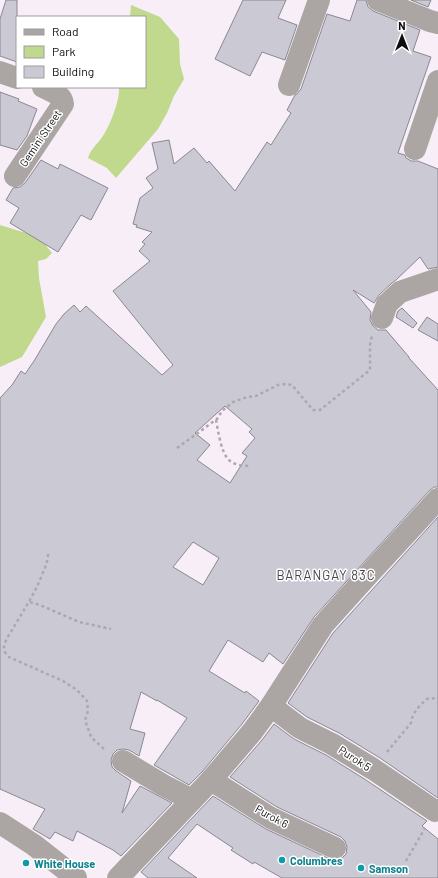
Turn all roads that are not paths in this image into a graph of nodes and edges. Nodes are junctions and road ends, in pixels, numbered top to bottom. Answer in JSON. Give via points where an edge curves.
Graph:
{"nodes":[{"id":1,"x":318,"y":0,"type":"edge"},
{"id":2,"x":378,"y":0,"type":"edge"},
{"id":3,"x":438,"y":23,"type":"edge"},
{"id":4,"x":0,"y":72,"type":"edge"},
{"id":5,"x":16,"y":78,"type":"edge"},
{"id":6,"x":438,"y":81,"type":"edge"},
{"id":7,"x":289,"y":86,"type":"dead end"},
{"id":8,"x":45,"y":88,"type":"edge"},
{"id":9,"x":415,"y":149,"type":"dead end"},
{"id":10,"x":15,"y":176,"type":"dead end"},
{"id":11,"x":438,"y":279,"type":"edge"},
{"id":12,"x":382,"y":318,"type":"road end"},
{"id":13,"x":438,"y":499,"type":"edge"},
{"id":14,"x":271,"y":706,"type":"junction"},
{"id":15,"x":123,"y":761,"type":"road end"},
{"id":16,"x":211,"y":780,"type":"junction"},
{"id":17,"x":192,"y":800,"type":"junction"},
{"id":18,"x":436,"y":811,"type":"edge"},
{"id":19,"x":0,"y":823,"type":"edge"},
{"id":20,"x":335,"y":848,"type":"dead end"},
{"id":21,"x":76,"y":878,"type":"edge"},
{"id":22,"x":118,"y":878,"type":"edge"}],
"edges":[{"from":1,"to":7,"type":"street"},
{"from":2,"to":3,"type":"street"},
{"from":4,"to":5,"type":"street"},
{"from":6,"to":9,"type":"street"},
{"from":8,"to":10,"type":"street","name":"Gemini Street","via":[[58,95],[63,104]]},
{"from":11,"to":12,"type":"street","via":[[400,292],[387,304]]},
{"from":13,"to":14,"type":"street","via":[[323,626]]},
{"from":14,"to":16,"type":"street"},
{"from":14,"to":18,"type":"street","name":"Purok 5","via":[[300,728],[332,744]]},
{"from":15,"to":17,"type":"street"},
{"from":16,"to":17,"type":"street"},
{"from":16,"to":20,"type":"street","name":"Purok 6","via":[[271,818]]},
{"from":17,"to":22,"type":"street"},
{"from":19,"to":21,"type":"street","via":[[34,845]]}]}
